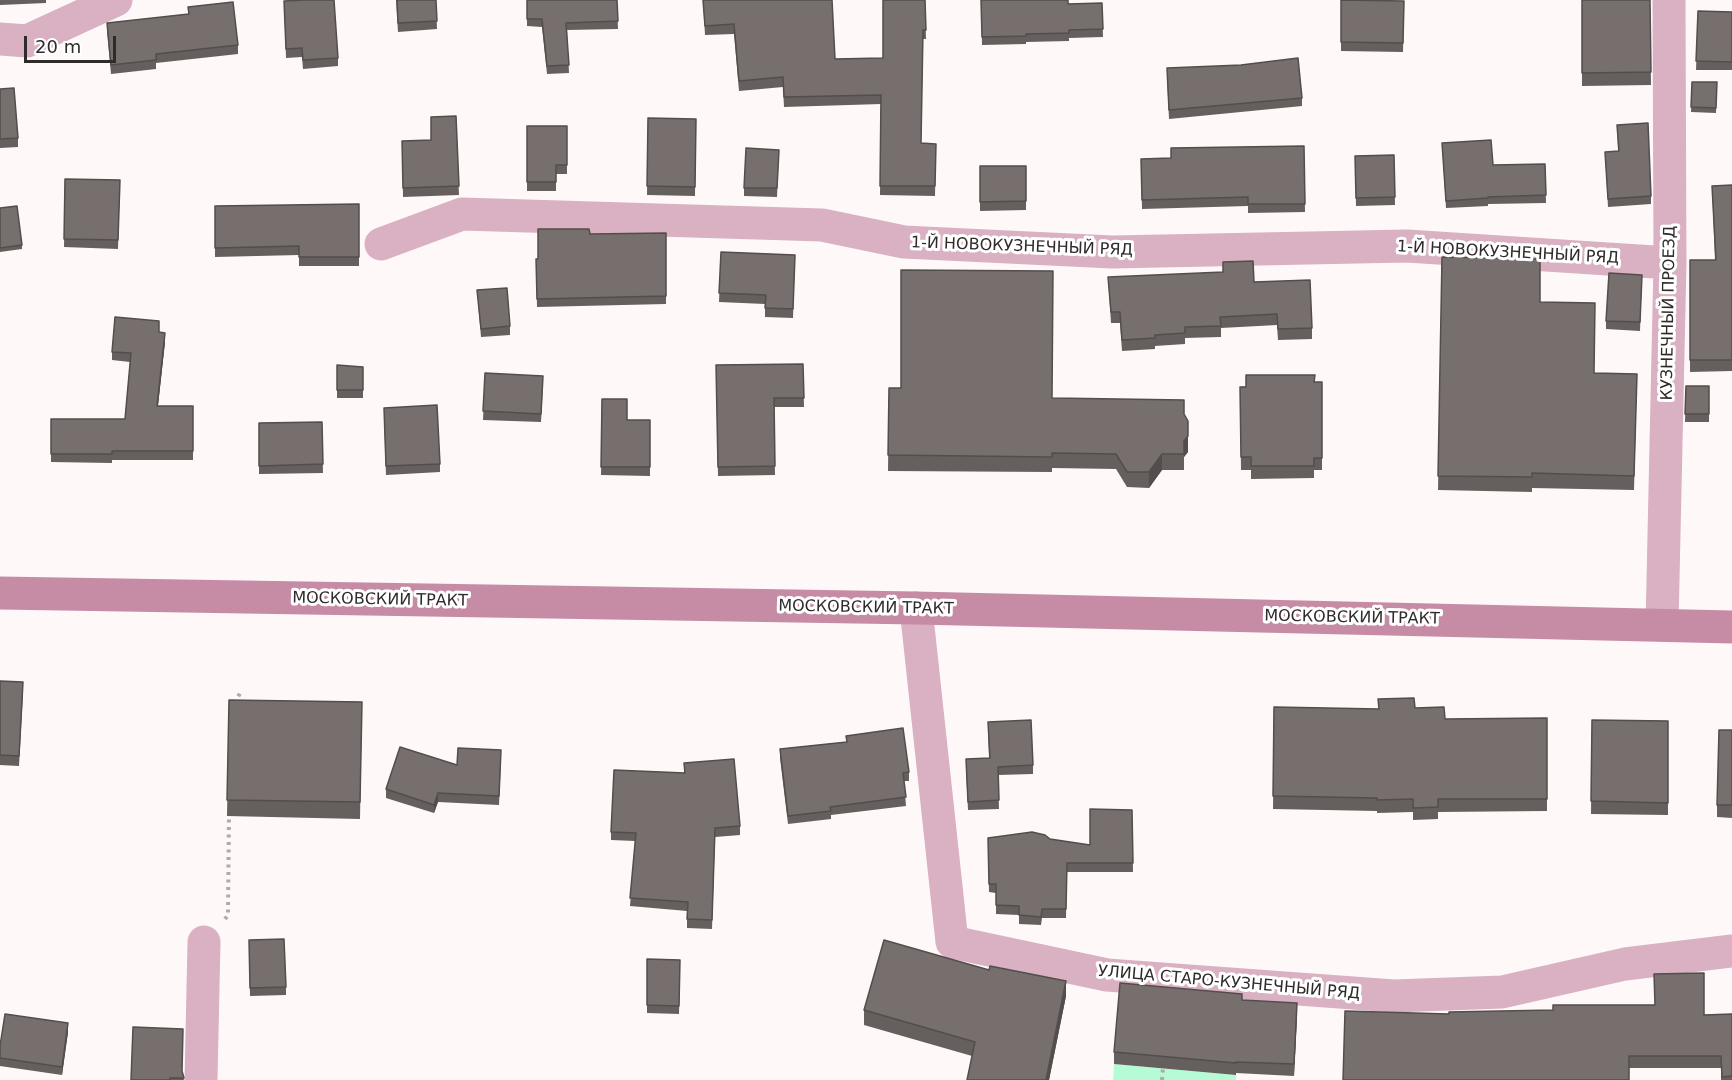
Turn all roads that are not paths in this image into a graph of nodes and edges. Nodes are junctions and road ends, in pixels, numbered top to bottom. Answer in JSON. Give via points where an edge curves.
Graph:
{"nodes":[{"id":1,"x":116,"y":0,"type":"edge"},
{"id":2,"x":1669,"y":0,"type":"edge"},
{"id":3,"x":0,"y":39,"type":"edge"},
{"id":4,"x":381,"y":244,"type":"dead end"},
{"id":5,"x":1671,"y":263,"type":"junction"},
{"id":6,"x":0,"y":593,"type":"edge"},
{"id":7,"x":916,"y":608,"type":"junction"},
{"id":8,"x":1662,"y":625,"type":"junction"},
{"id":9,"x":1732,"y":627,"type":"edge"},
{"id":10,"x":204,"y":942,"type":"road end"},
{"id":11,"x":1732,"y":951,"type":"edge"},
{"id":12,"x":201,"y":1080,"type":"edge"}],
"edges":[{"from":1,"to":3,"type":"street","via":[[27,41]]},
{"from":2,"to":5,"type":"street","name":"КУЗНЕЧНЫЙ ПРОЕЗД"},
{"from":4,"to":5,"type":"street","name":"1-Й НОВОКУЗНЕЧНЫЙ РЯД","via":[[462,214],[822,225],[904,242],[1112,252],[1407,246]]},
{"from":5,"to":8,"type":"street","name":"КУЗНЕЧНЫЙ ПРОЕЗД"},
{"from":6,"to":7,"type":"main road","name":"МОСКОВСКИЙ ТРАКТ"},
{"from":7,"to":8,"type":"main road","name":"МОСКОВСКИЙ ТРАКТ"},
{"from":7,"to":11,"type":"street","name":"УЛИЦА СТАРО-КУЗНЕЧНЫЙ РЯД","via":[[952,942],[1107,975],[1394,996],[1502,992],[1625,964]]},
{"from":8,"to":9,"type":"main road","name":"МОСКОВСКИЙ ТРАКТ"},
{"from":10,"to":12,"type":"street"}]}
